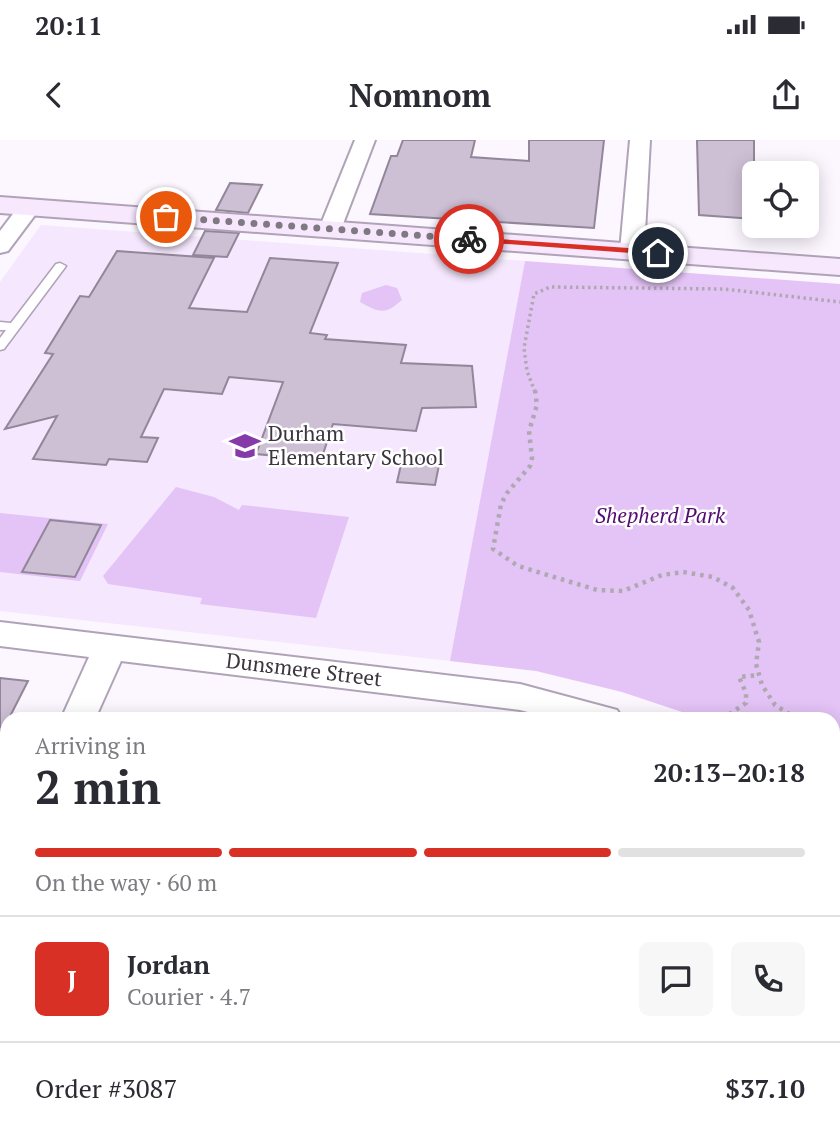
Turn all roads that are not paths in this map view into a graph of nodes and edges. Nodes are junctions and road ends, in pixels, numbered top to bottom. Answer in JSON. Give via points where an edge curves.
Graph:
{"nodes":[{"id":1,"x":365,"y":140,"type":"edge"},
{"id":2,"x":640,"y":140,"type":"edge"},
{"id":3,"x":0,"y":205,"type":"edge"},
{"id":4,"x":30,"y":207,"type":"junction"},
{"id":5,"x":330,"y":229,"type":"junction"},
{"id":6,"x":0,"y":246,"type":"edge"},
{"id":7,"x":632,"y":251,"type":"junction"},
{"id":8,"x":60,"y":266,"type":"dead end"},
{"id":9,"x":840,"y":267,"type":"edge"},
{"id":10,"x":0,"y":326,"type":"edge"},
{"id":11,"x":14,"y":327,"type":"junction"},
{"id":12,"x":0,"y":346,"type":"edge"},
{"id":13,"x":0,"y":634,"type":"edge"},
{"id":14,"x":111,"y":646,"type":"junction"},
{"id":15,"x":519,"y":708,"type":"edge"},
{"id":16,"x":81,"y":712,"type":"edge"},
{"id":17,"x":550,"y":712,"type":"edge"}],
"edges":[{"from":1,"to":5,"type":"street"},
{"from":2,"to":7,"type":"street"},
{"from":3,"to":4,"type":"street"},
{"from":4,"to":5,"type":"street"},
{"from":4,"to":6,"type":"street"},
{"from":5,"to":7,"type":"street"},
{"from":7,"to":9,"type":"street"},
{"from":8,"to":11,"type":"lane"},
{"from":10,"to":11,"type":"lane"},
{"from":11,"to":12,"type":"lane"},
{"from":13,"to":14,"type":"street","name":"Dunsmere Street"},
{"from":14,"to":15,"type":"street","name":"Dunsmere Street"},
{"from":14,"to":16,"type":"street"},
{"from":15,"to":17,"type":"street","name":"Dunsmere Street"}]}
